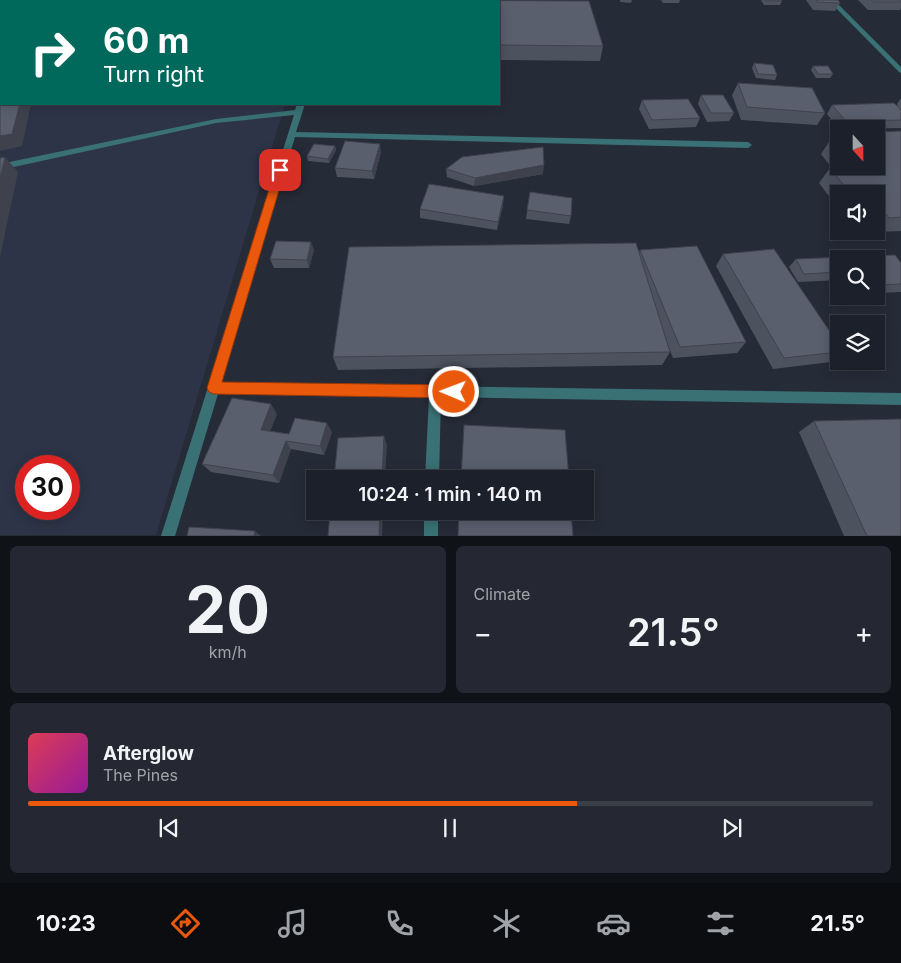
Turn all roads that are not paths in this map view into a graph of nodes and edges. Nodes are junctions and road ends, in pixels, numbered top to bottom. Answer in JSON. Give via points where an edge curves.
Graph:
{"nodes":[{"id":1,"x":831,"y":0,"type":"edge"},
{"id":2,"x":901,"y":71,"type":"edge"},
{"id":3,"x":299,"y":108,"type":"edge"},
{"id":4,"x":291,"y":134,"type":"junction"},
{"id":5,"x":748,"y":145,"type":"dead end"},
{"id":6,"x":0,"y":167,"type":"edge"},
{"id":7,"x":214,"y":388,"type":"junction"},
{"id":8,"x":434,"y":391,"type":"junction"},
{"id":9,"x":901,"y":398,"type":"edge"},
{"id":10,"x":432,"y":470,"type":"edge"},
{"id":11,"x":431,"y":520,"type":"edge"},
{"id":12,"x":168,"y":536,"type":"edge"},
{"id":13,"x":430,"y":536,"type":"edge"}],
"edges":[{"from":1,"to":2,"type":"street"},
{"from":3,"to":4,"type":"street"},
{"from":3,"to":6,"type":"street","via":[[216,121]]},
{"from":4,"to":5,"type":"street"},
{"from":4,"to":7,"type":"street"},
{"from":7,"to":8,"type":"street"},
{"from":7,"to":12,"type":"street"},
{"from":8,"to":9,"type":"street"},
{"from":8,"to":10,"type":"street"},
{"from":11,"to":13,"type":"street"}]}
